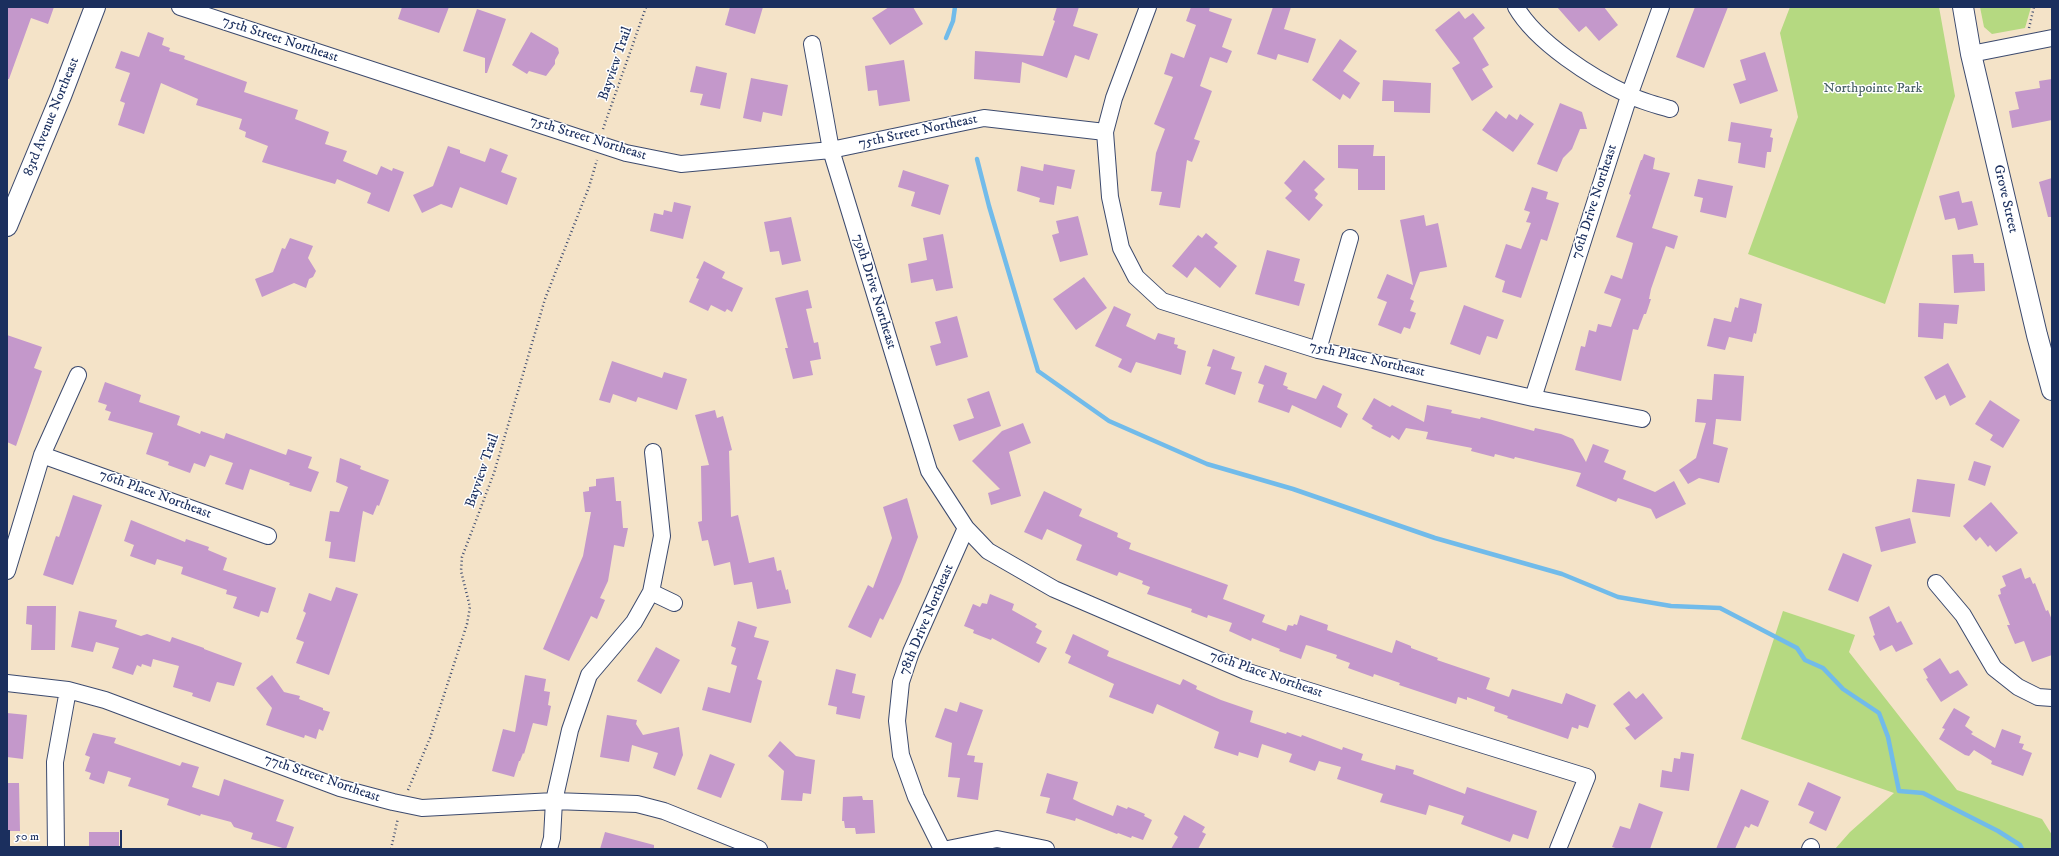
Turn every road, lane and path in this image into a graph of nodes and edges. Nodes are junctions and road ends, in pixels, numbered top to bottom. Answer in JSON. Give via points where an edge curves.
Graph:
{"nodes":[{"id":1,"x":95,"y":7,"type":"edge"},
{"id":2,"x":180,"y":7,"type":"edge"},
{"id":3,"x":646,"y":7,"type":"edge"},
{"id":4,"x":1148,"y":7,"type":"edge"},
{"id":5,"x":1516,"y":7,"type":"edge"},
{"id":6,"x":1662,"y":7,"type":"edge"},
{"id":7,"x":1964,"y":7,"type":"edge"},
{"id":8,"x":2034,"y":7,"type":"edge"},
{"id":9,"x":2052,"y":38,"type":"edge"},
{"id":10,"x":2031,"y":41,"type":"junction"},
{"id":11,"x":812,"y":44,"type":"dead end"},
{"id":12,"x":1972,"y":54,"type":"junction"},
{"id":13,"x":1629,"y":96,"type":"junction"},
{"id":14,"x":1670,"y":109,"type":"dead end"},
{"id":15,"x":603,"y":128,"type":"dead end"},
{"id":16,"x":1105,"y":132,"type":"junction"},
{"id":17,"x":831,"y":150,"type":"junction"},
{"id":18,"x":597,"y":161,"type":"dead end"},
{"id":19,"x":7,"y":226,"type":"edge"},
{"id":20,"x":1350,"y":238,"type":"dead end"},
{"id":21,"x":1318,"y":350,"type":"junction"},
{"id":22,"x":78,"y":375,"type":"dead end"},
{"id":23,"x":2052,"y":390,"type":"edge"},
{"id":24,"x":1533,"y":398,"type":"junction"},
{"id":25,"x":1642,"y":419,"type":"dead end"},
{"id":26,"x":653,"y":452,"type":"dead end"},
{"id":27,"x":42,"y":455,"type":"junction"},
{"id":28,"x":966,"y":528,"type":"junction"},
{"id":29,"x":268,"y":536,"type":"dead end"},
{"id":30,"x":7,"y":571,"type":"edge"},
{"id":31,"x":1936,"y":583,"type":"dead end"},
{"id":32,"x":651,"y":592,"type":"junction"},
{"id":33,"x":674,"y":603,"type":"dead end"},
{"id":34,"x":7,"y":683,"type":"edge"},
{"id":35,"x":68,"y":690,"type":"junction"},
{"id":36,"x":2052,"y":698,"type":"edge"},
{"id":37,"x":408,"y":789,"type":"dead end"},
{"id":38,"x":554,"y":801,"type":"junction"},
{"id":39,"x":399,"y":814,"type":"dead end"},
{"id":40,"x":56,"y":849,"type":"edge"},
{"id":41,"x":391,"y":849,"type":"edge"},
{"id":42,"x":549,"y":849,"type":"edge"},
{"id":43,"x":759,"y":849,"type":"edge"},
{"id":44,"x":942,"y":849,"type":"edge"},
{"id":45,"x":948,"y":849,"type":"edge"},
{"id":46,"x":1046,"y":849,"type":"edge"},
{"id":47,"x":1558,"y":849,"type":"edge"}],
"edges":[{"from":1,"to":19,"type":"street","name":"83rd Avenue Northeast"},
{"from":2,"to":17,"type":"street","name":"75th Street Northeast","via":[[626,153],[681,164]]},
{"from":3,"to":15,"type":"path","name":"Bayview Trail"},
{"from":4,"to":16,"type":"street","via":[[1114,98]]},
{"from":5,"to":13,"type":"street","via":[[1546,42],[1576,66]]},
{"from":6,"to":13,"type":"street","name":"76th Drive Northeast"},
{"from":7,"to":12,"type":"street","name":"Grove Street"},
{"from":8,"to":10,"type":"path","via":[[2029,24]]},
{"from":9,"to":10,"type":"street"},
{"from":10,"to":12,"type":"street"},
{"from":11,"to":17,"type":"street","name":"79th Drive Northeast"},
{"from":12,"to":23,"type":"street","name":"Grove Street"},
{"from":13,"to":14,"type":"street"},
{"from":13,"to":24,"type":"street","name":"76th Drive Northeast"},
{"from":16,"to":17,"type":"street","name":"75th Street Northeast","via":[[984,118]]},
{"from":16,"to":21,"type":"street","name":"75th Place Northeast","via":[[1110,197],[1121,248],[1136,277],[1162,301]]},
{"from":17,"to":28,"type":"street","name":"79th Drive Northeast","via":[[929,471]]},
{"from":18,"to":37,"type":"path","name":"Bayview Trail","via":[[545,299],[494,473],[462,557],[462,571],[470,607],[467,624],[430,738]]},
{"from":20,"to":21,"type":"street"},
{"from":21,"to":24,"type":"street","name":"75th Place Northeast"},
{"from":22,"to":27,"type":"street"},
{"from":24,"to":25,"type":"street","name":"75th Place Northeast"},
{"from":26,"to":32,"type":"street","via":[[662,536]]},
{"from":27,"to":29,"type":"street","name":"76th Place Northeast"},
{"from":27,"to":30,"type":"street"},
{"from":28,"to":44,"type":"street","name":"78th Drive Northeast","via":[[911,652],[901,682],[897,721],[903,762],[916,797]]},
{"from":28,"to":47,"type":"street","name":"76th Place Northeast","via":[[988,551],[1054,589],[1245,671],[1587,777]]},
{"from":31,"to":36,"type":"street","via":[[1963,615],[1994,668],[2018,688],[2038,697]]},
{"from":32,"to":33,"type":"street"},
{"from":32,"to":38,"type":"street","via":[[634,622],[589,675],[570,730]]},
{"from":34,"to":35,"type":"street","name":"77th Street Northeast"},
{"from":35,"to":38,"type":"street","name":"77th Street Northeast","via":[[105,700],[340,788],[393,802],[422,808]]},
{"from":35,"to":40,"type":"street","via":[[56,762]]},
{"from":38,"to":42,"type":"street"},
{"from":38,"to":43,"type":"street","name":"77th Street Northeast","via":[[637,804],[664,811]]},
{"from":39,"to":41,"type":"path"},
{"from":45,"to":46,"type":"street","via":[[997,838]]}]}
